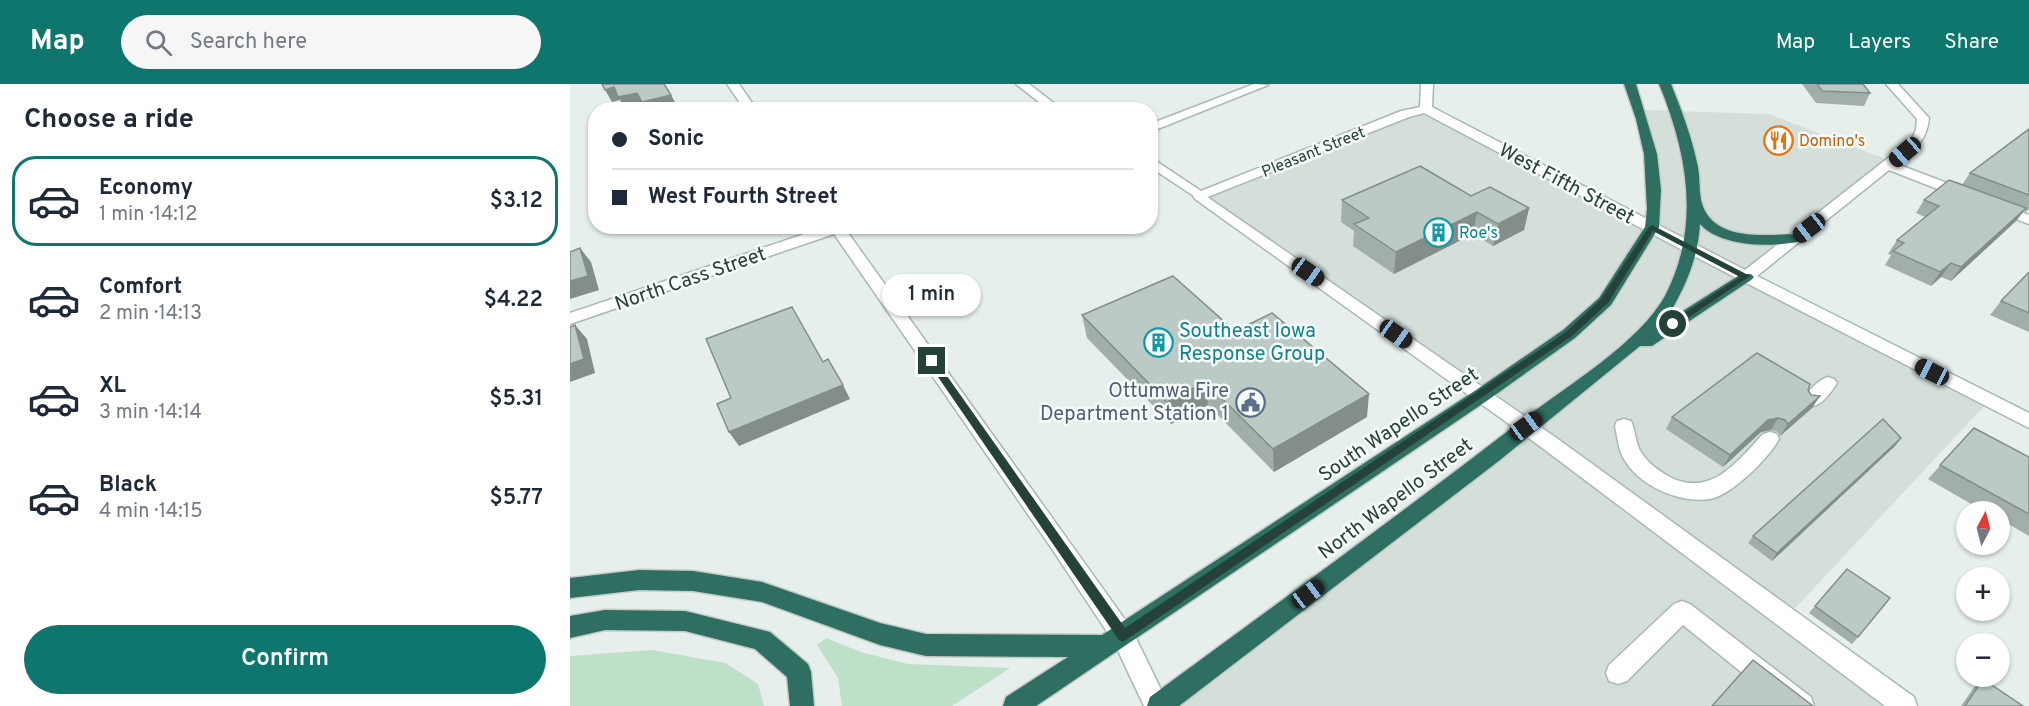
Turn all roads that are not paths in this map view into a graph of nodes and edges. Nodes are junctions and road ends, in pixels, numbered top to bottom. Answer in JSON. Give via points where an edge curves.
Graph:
{"nodes":[{"id":1,"x":733,"y":84,"type":"edge"},
{"id":2,"x":1022,"y":84,"type":"edge"},
{"id":3,"x":1427,"y":84,"type":"edge"},
{"id":4,"x":1630,"y":84,"type":"edge"},
{"id":5,"x":1665,"y":84,"type":"edge"},
{"id":6,"x":1892,"y":84,"type":"edge"},
{"id":7,"x":1262,"y":85,"type":"edge"},
{"id":8,"x":745,"y":102,"type":"edge"},
{"id":9,"x":1046,"y":102,"type":"edge"},
{"id":10,"x":1426,"y":109,"type":"junction"},
{"id":11,"x":1158,"y":125,"type":"edge"},
{"id":12,"x":1889,"y":165,"type":"junction"},
{"id":13,"x":1158,"y":167,"type":"edge"},
{"id":14,"x":1200,"y":196,"type":"junction"},
{"id":15,"x":1695,"y":202,"type":"junction"},
{"id":16,"x":2029,"y":220,"type":"edge"},
{"id":17,"x":1652,"y":228,"type":"junction"},
{"id":18,"x":819,"y":234,"type":"edge"},
{"id":19,"x":844,"y":234,"type":"edge"},
{"id":20,"x":1796,"y":238,"type":"junction"},
{"id":21,"x":1692,"y":249,"type":"junction"},
{"id":22,"x":1746,"y":276,"type":"junction"},
{"id":23,"x":570,"y":319,"type":"edge"},
{"id":24,"x":1599,"y":372,"type":"junction"},
{"id":25,"x":1828,"y":383,"type":"dead end"},
{"id":26,"x":1482,"y":395,"type":"junction"},
{"id":27,"x":1811,"y":401,"type":"edge"},
{"id":28,"x":2029,"y":421,"type":"edge"},
{"id":29,"x":1526,"y":426,"type":"junction"},
{"id":30,"x":1624,"y":426,"type":"dead end"},
{"id":31,"x":1770,"y":439,"type":"dead end"},
{"id":32,"x":570,"y":588,"type":"edge"},
{"id":33,"x":570,"y":627,"type":"edge"},
{"id":34,"x":1114,"y":641,"type":"junction"},
{"id":35,"x":1618,"y":673,"type":"dead end"},
{"id":36,"x":802,"y":706,"type":"edge"},
{"id":37,"x":1015,"y":706,"type":"edge"},
{"id":38,"x":1158,"y":706,"type":"edge"},
{"id":39,"x":1802,"y":706,"type":"edge"},
{"id":40,"x":1905,"y":706,"type":"edge"}],
"edges":[{"from":1,"to":8,"type":"street"},
{"from":2,"to":9,"type":"street"},
{"from":3,"to":10,"type":"street"},
{"from":4,"to":17,"type":"highway","via":[[1651,148]]},
{"from":5,"to":15,"type":"highway","name":"North Wapello Street","via":[[1678,111]]},
{"from":6,"to":12,"type":"street","via":[[1923,117],[1916,142]]},
{"from":7,"to":11,"type":"street"},
{"from":10,"to":14,"type":"street","name":"Pleasant Street"},
{"from":10,"to":17,"type":"street","name":"West Fifth Street"},
{"from":12,"to":16,"type":"street"},
{"from":12,"to":20,"type":"street"},
{"from":13,"to":14,"type":"street"},
{"from":14,"to":26,"type":"street"},
{"from":15,"to":20,"type":"highway","via":[[1707,223],[1728,236]]},
{"from":15,"to":21,"type":"highway","name":"North Wapello Street"},
{"from":17,"to":21,"type":"street","name":"West Fifth Street"},
{"from":17,"to":26,"type":"highway","name":"South Wapello Street","via":[[1605,301],[1569,334]]},
{"from":18,"to":23,"type":"street","name":"North Cass Street"},
{"from":19,"to":34,"type":"street","via":[[1060,543]]},
{"from":20,"to":22,"type":"street"},
{"from":21,"to":22,"type":"street","name":"West Fifth Street"},
{"from":21,"to":24,"type":"highway","name":"North Wapello Street","via":[[1682,278],[1655,323]]},
{"from":22,"to":24,"type":"highway"},
{"from":22,"to":28,"type":"street","name":"West Fifth Street"},
{"from":24,"to":29,"type":"highway","name":"North Wapello Street"},
{"from":25,"to":27,"type":"street"},
{"from":26,"to":29,"type":"street"},
{"from":26,"to":34,"type":"highway","name":"South Wapello Street"},
{"from":29,"to":38,"type":"highway","name":"North Wapello Street","via":[[1493,455]]},
{"from":29,"to":40,"type":"street"},
{"from":30,"to":31,"type":"street","via":[[1630,452],[1646,473],[1673,488],[1709,491],[1736,475]]},
{"from":32,"to":34,"type":"highway","via":[[639,580],[693,581],[762,592],[880,634],[926,645]]},
{"from":33,"to":36,"type":"highway","via":[[605,620],[685,621],[762,640],[799,672]]},
{"from":34,"to":37,"type":"highway","name":"South Wapello Street"},
{"from":34,"to":38,"type":"street"},
{"from":35,"to":39,"type":"street","via":[[1682,611]]}]}
